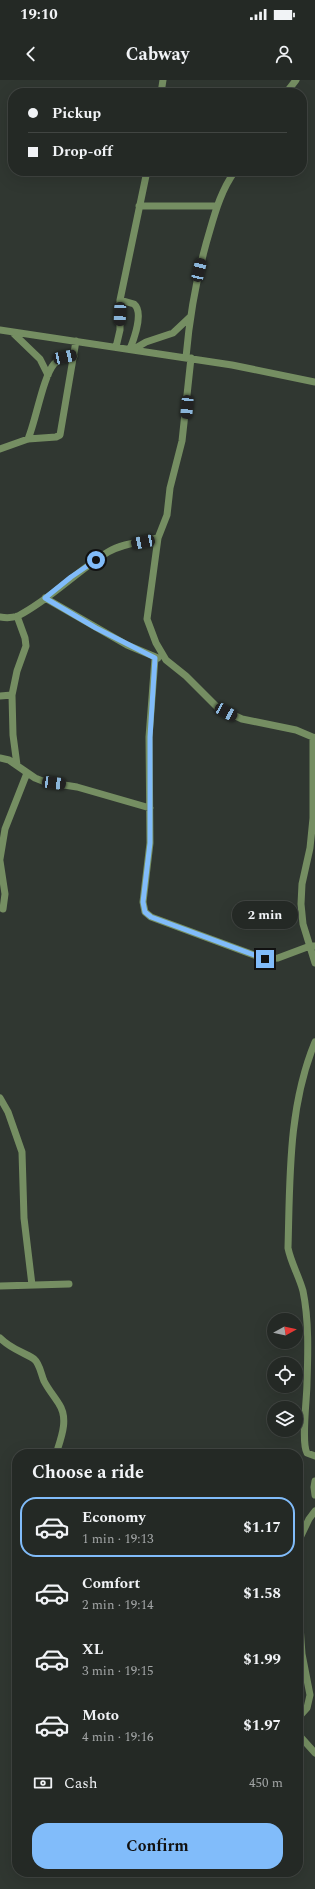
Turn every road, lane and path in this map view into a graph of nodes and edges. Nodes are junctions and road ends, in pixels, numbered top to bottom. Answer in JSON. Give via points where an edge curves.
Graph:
{"nodes":[{"id":1,"x":296,"y":80,"type":"edge"},
{"id":2,"x":290,"y":88,"type":"edge"},
{"id":3,"x":146,"y":176,"type":"edge"},
{"id":4,"x":232,"y":176,"type":"edge"},
{"id":5,"x":139,"y":206,"type":"junction"},
{"id":6,"x":217,"y":206,"type":"junction"},
{"id":7,"x":120,"y":300,"type":"junction"},
{"id":8,"x":190,"y":317,"type":"junction"},
{"id":9,"x":0,"y":330,"type":"edge"},
{"id":10,"x":12,"y":331,"type":"junction"},
{"id":11,"x":76,"y":341,"type":"junction"},
{"id":12,"x":116,"y":347,"type":"junction"},
{"id":13,"x":132,"y":349,"type":"junction"},
{"id":14,"x":74,"y":356,"type":"junction"},
{"id":15,"x":189,"y":358,"type":"junction"},
{"id":16,"x":48,"y":375,"type":"junction"},
{"id":17,"x":315,"y":382,"type":"edge"},
{"id":18,"x":33,"y":425,"type":"junction"},
{"id":19,"x":40,"y":438,"type":"junction"},
{"id":20,"x":28,"y":439,"type":"junction"},
{"id":21,"x":0,"y":449,"type":"edge"},
{"id":22,"x":158,"y":538,"type":"junction"},
{"id":23,"x":45,"y":598,"type":"junction"},
{"id":24,"x":17,"y":616,"type":"junction"},
{"id":25,"x":0,"y":617,"type":"edge"},
{"id":26,"x":155,"y":658,"type":"junction"},
{"id":27,"x":166,"y":660,"type":"junction"},
{"id":28,"x":12,"y":695,"type":"junction"},
{"id":29,"x":0,"y":696,"type":"edge"},
{"id":30,"x":314,"y":737,"type":"edge"},
{"id":31,"x":0,"y":758,"type":"edge"},
{"id":32,"x":17,"y":765,"type":"junction"},
{"id":33,"x":27,"y":773,"type":"junction"},
{"id":34,"x":150,"y":808,"type":"junction"},
{"id":35,"x":2,"y":828,"type":"edge"},
{"id":36,"x":0,"y":860,"type":"edge"},
{"id":37,"x":3,"y":909,"type":"dead end"},
{"id":38,"x":312,"y":946,"type":"edge"},
{"id":39,"x":315,"y":963,"type":"edge"},
{"id":40,"x":315,"y":1042,"type":"edge"},
{"id":41,"x":0,"y":1098,"type":"edge"},
{"id":42,"x":69,"y":1284,"type":"dead end"},
{"id":43,"x":32,"y":1285,"type":"junction"},
{"id":44,"x":0,"y":1286,"type":"edge"},
{"id":45,"x":0,"y":1338,"type":"edge"},
{"id":46,"x":57,"y":1449,"type":"edge"},
{"id":47,"x":315,"y":1456,"type":"edge"},
{"id":48,"x":315,"y":1481,"type":"edge"},
{"id":49,"x":315,"y":1495,"type":"edge"},
{"id":50,"x":315,"y":1511,"type":"edge"},
{"id":51,"x":303,"y":1532,"type":"edge"},
{"id":52,"x":303,"y":1659,"type":"edge"},
{"id":53,"x":303,"y":1712,"type":"edge"},
{"id":54,"x":303,"y":1740,"type":"edge"},
{"id":55,"x":315,"y":1753,"type":"edge"}],
"edges":[{"from":1,"to":2,"type":"street"},
{"from":3,"to":5,"type":"street"},
{"from":4,"to":6,"type":"street"},
{"from":5,"to":6,"type":"street"},
{"from":5,"to":7,"type":"street"},
{"from":6,"to":8,"type":"street","via":[[201,259]]},
{"from":7,"to":12,"type":"street","via":[[120,330]]},
{"from":7,"to":13,"type":"street","via":[[134,304],[138,310]]},
{"from":8,"to":13,"type":"street","via":[[173,333]]},
{"from":8,"to":15,"type":"street"},
{"from":9,"to":10,"type":"street"},
{"from":10,"to":11,"type":"street"},
{"from":10,"to":16,"type":"street","via":[[40,359]]},
{"from":11,"to":12,"type":"street"},
{"from":11,"to":14,"type":"street"},
{"from":12,"to":13,"type":"street"},
{"from":13,"to":15,"type":"street"},
{"from":14,"to":16,"type":"street","via":[[59,360]]},
{"from":14,"to":19,"type":"street","via":[[60,435]]},
{"from":15,"to":17,"type":"street"},
{"from":15,"to":22,"type":"street","via":[[182,441],[170,488],[168,510]]},
{"from":16,"to":18,"type":"street"},
{"from":18,"to":19,"type":"street"},
{"from":18,"to":20,"type":"street"},
{"from":19,"to":20,"type":"street"},
{"from":20,"to":21,"type":"street"},
{"from":22,"to":23,"type":"street","via":[[129,544],[109,552]]},
{"from":22,"to":27,"type":"street","via":[[148,619],[156,643]]},
{"from":23,"to":24,"type":"street"},
{"from":23,"to":26,"type":"street"},
{"from":24,"to":25,"type":"street"},
{"from":24,"to":28,"type":"street","via":[[26,646]]},
{"from":26,"to":27,"type":"street"},
{"from":26,"to":34,"type":"street","via":[[150,730]]},
{"from":27,"to":30,"type":"street","via":[[214,704],[233,716],[296,730]]},
{"from":28,"to":29,"type":"street"},
{"from":28,"to":32,"type":"street"},
{"from":30,"to":38,"type":"street","via":[[313,818],[301,904],[303,924]]},
{"from":31,"to":32,"type":"street"},
{"from":32,"to":33,"type":"street"},
{"from":33,"to":34,"type":"street","via":[[45,782],[77,787]]},
{"from":33,"to":35,"type":"street"},
{"from":34,"to":38,"type":"street","via":[[150,843],[143,902],[145,912],[151,917],[257,957],[278,958]]},
{"from":35,"to":36,"type":"street"},
{"from":36,"to":37,"type":"street","via":[[5,894]]},
{"from":38,"to":39,"type":"street"},
{"from":40,"to":47,"type":"street","via":[[302,1079],[292,1136],[288,1248],[303,1293],[307,1360],[304,1442],[307,1453]]},
{"from":41,"to":43,"type":"street","via":[[8,1112],[22,1152],[24,1218]]},
{"from":42,"to":43,"type":"street"},
{"from":43,"to":44,"type":"street"},
{"from":45,"to":46,"type":"street","via":[[34,1359],[47,1388],[63,1412],[64,1419]]},
{"from":48,"to":49,"type":"street"},
{"from":50,"to":51,"type":"street"},
{"from":52,"to":53,"type":"street","via":[[310,1695],[307,1708]]},
{"from":54,"to":55,"type":"street"}]}
